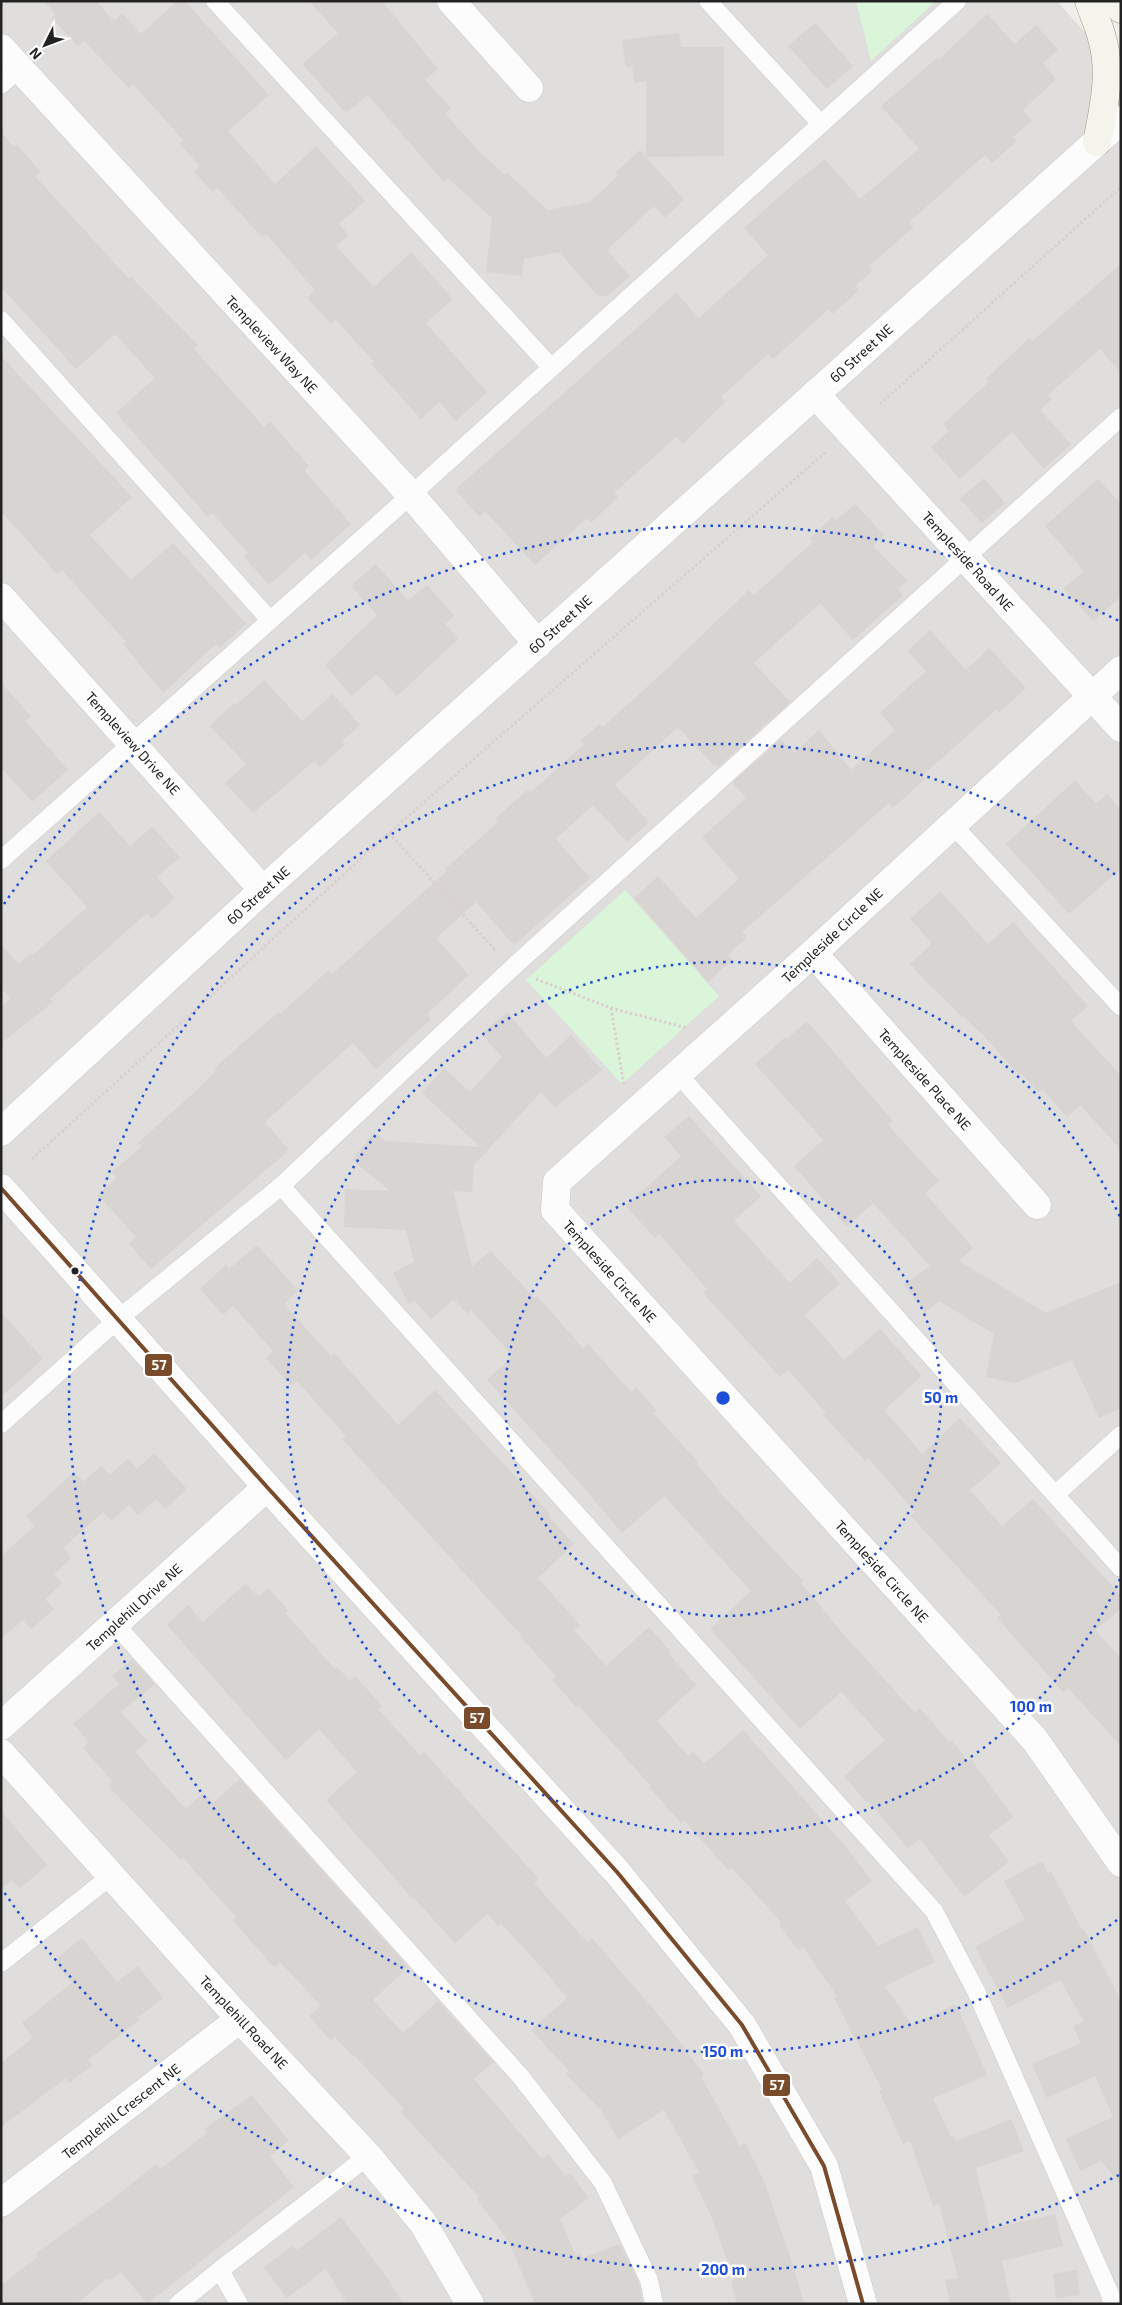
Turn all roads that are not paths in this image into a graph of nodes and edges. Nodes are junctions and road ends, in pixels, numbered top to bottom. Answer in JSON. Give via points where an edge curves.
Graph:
{"nodes":[{"id":1,"x":215,"y":1,"type":"edge"},
{"id":2,"x":451,"y":1,"type":"edge"},
{"id":3,"x":708,"y":1,"type":"edge"},
{"id":4,"x":957,"y":1,"type":"edge"},
{"id":5,"x":1088,"y":1,"type":"edge"},
{"id":6,"x":1114,"y":1,"type":"edge"},
{"id":7,"x":1121,"y":9,"type":"edge"},
{"id":8,"x":7,"y":67,"type":"edge"},
{"id":9,"x":529,"y":88,"type":"dead end"},
{"id":10,"x":1121,"y":120,"type":"edge"},
{"id":11,"x":821,"y":124,"type":"junction"},
{"id":12,"x":1097,"y":142,"type":"junction"},
{"id":13,"x":1,"y":320,"type":"edge"},
{"id":14,"x":552,"y":367,"type":"junction"},
{"id":15,"x":815,"y":394,"type":"junction"},
{"id":16,"x":1121,"y":417,"type":"edge"},
{"id":17,"x":411,"y":495,"type":"junction"},
{"id":18,"x":966,"y":559,"type":"junction"},
{"id":19,"x":1,"y":597,"type":"edge"},
{"id":20,"x":270,"y":620,"type":"junction"},
{"id":21,"x":538,"y":644,"type":"junction"},
{"id":22,"x":1121,"y":670,"type":"edge"},
{"id":23,"x":1091,"y":696,"type":"junction"},
{"id":24,"x":1121,"y":728,"type":"edge"},
{"id":25,"x":133,"y":742,"type":"junction"},
{"id":26,"x":952,"y":824,"type":"junction"},
{"id":27,"x":1,"y":860,"type":"edge"},
{"id":28,"x":264,"y":890,"type":"junction"},
{"id":29,"x":813,"y":953,"type":"junction"},
{"id":30,"x":1121,"y":1007,"type":"edge"},
{"id":31,"x":677,"y":1073,"type":"junction"},
{"id":32,"x":1,"y":1132,"type":"edge"},
{"id":33,"x":281,"y":1186,"type":"junction"},
{"id":34,"x":1,"y":1188,"type":"edge"},
{"id":35,"x":1037,"y":1205,"type":"dead end"},
{"id":36,"x":117,"y":1320,"type":"junction"},
{"id":37,"x":1,"y":1424,"type":"edge"},
{"id":38,"x":1121,"y":1435,"type":"edge"},
{"id":39,"x":266,"y":1487,"type":"junction"},
{"id":40,"x":1056,"y":1494,"type":"junction"},
{"id":41,"x":1121,"y":1568,"type":"edge"},
{"id":42,"x":115,"y":1624,"type":"junction"},
{"id":43,"x":1,"y":1726,"type":"edge"},
{"id":44,"x":1,"y":1753,"type":"edge"},
{"id":45,"x":1121,"y":1863,"type":"edge"},
{"id":46,"x":112,"y":1876,"type":"junction"},
{"id":47,"x":1,"y":1963,"type":"edge"},
{"id":48,"x":240,"y":2019,"type":"junction"},
{"id":49,"x":368,"y":2156,"type":"junction"},
{"id":50,"x":1,"y":2203,"type":"edge"},
{"id":51,"x":220,"y":2270,"type":"junction"},
{"id":52,"x":1114,"y":2296,"type":"edge"},
{"id":53,"x":178,"y":2304,"type":"edge"},
{"id":54,"x":238,"y":2304,"type":"edge"},
{"id":55,"x":470,"y":2304,"type":"edge"},
{"id":56,"x":654,"y":2304,"type":"edge"},
{"id":57,"x":863,"y":2304,"type":"edge"}],
"edges":[{"from":1,"to":14,"type":"lane"},
{"from":2,"to":9,"type":"street"},
{"from":3,"to":11,"type":"lane"},
{"from":4,"to":11,"type":"lane"},
{"from":5,"to":12,"type":"main road","via":[[1103,39],[1107,76],[1106,100]]},
{"from":6,"to":7,"type":"main road"},
{"from":8,"to":17,"type":"street","name":"Templeview Way NE"},
{"from":10,"to":12,"type":"street","name":"60 Street NE"},
{"from":11,"to":14,"type":"lane"},
{"from":12,"to":15,"type":"street","name":"60 Street NE"},
{"from":13,"to":20,"type":"lane"},
{"from":14,"to":17,"type":"lane"},
{"from":15,"to":18,"type":"street","name":"Templeside Road NE"},
{"from":15,"to":21,"type":"street","name":"60 Street NE"},
{"from":16,"to":18,"type":"lane"},
{"from":17,"to":20,"type":"lane"},
{"from":17,"to":21,"type":"street","name":"Templeview Way NE"},
{"from":18,"to":23,"type":"street","name":"Templeside Road NE"},
{"from":18,"to":33,"type":"lane","via":[[511,969]]},
{"from":19,"to":25,"type":"street","name":"Templeview Drive NE"},
{"from":20,"to":25,"type":"lane"},
{"from":21,"to":28,"type":"street","name":"60 Street NE"},
{"from":22,"to":23,"type":"street","name":"Templeside Circle NE"},
{"from":23,"to":24,"type":"street","name":"Templeside Road NE"},
{"from":23,"to":26,"type":"street","name":"Templeside Circle NE"},
{"from":25,"to":27,"type":"lane"},
{"from":25,"to":28,"type":"street","name":"Templeview Drive NE"},
{"from":26,"to":29,"type":"street","name":"Templeside Circle NE"},
{"from":26,"to":30,"type":"lane"},
{"from":28,"to":32,"type":"street","name":"60 Street NE"},
{"from":29,"to":31,"type":"street","name":"Templeside Circle NE"},
{"from":29,"to":35,"type":"street","name":"Templeside Place NE"},
{"from":31,"to":40,"type":"lane"},
{"from":31,"to":45,"type":"street","name":"Templeside Circle NE","via":[[557,1182],[555,1210],[1035,1740]]},
{"from":33,"to":36,"type":"lane"},
{"from":33,"to":52,"type":"lane","via":[[934,1911],[976,1991]]},
{"from":34,"to":36,"type":"street"},
{"from":36,"to":37,"type":"lane"},
{"from":36,"to":39,"type":"street"},
{"from":38,"to":40,"type":"lane"},
{"from":39,"to":42,"type":"street","name":"Templehill Drive NE"},
{"from":39,"to":57,"type":"street","via":[[617,1872],[742,2025],[824,2166]]},
{"from":40,"to":41,"type":"lane"},
{"from":42,"to":43,"type":"street","name":"Templehill Drive NE"},
{"from":42,"to":56,"type":"lane","via":[[522,2076],[603,2183],[649,2280]]},
{"from":44,"to":46,"type":"street","name":"Templehill Road NE"},
{"from":46,"to":47,"type":"lane"},
{"from":46,"to":48,"type":"street","name":"Templehill Road NE"},
{"from":48,"to":49,"type":"street","name":"Templehill Road NE"},
{"from":48,"to":50,"type":"street","name":"Templehill Crescent NE"},
{"from":49,"to":51,"type":"lane"},
{"from":49,"to":55,"type":"street","name":"Templehill Road NE","via":[[423,2223]]},
{"from":51,"to":53,"type":"lane"},
{"from":51,"to":54,"type":"lane"}]}
